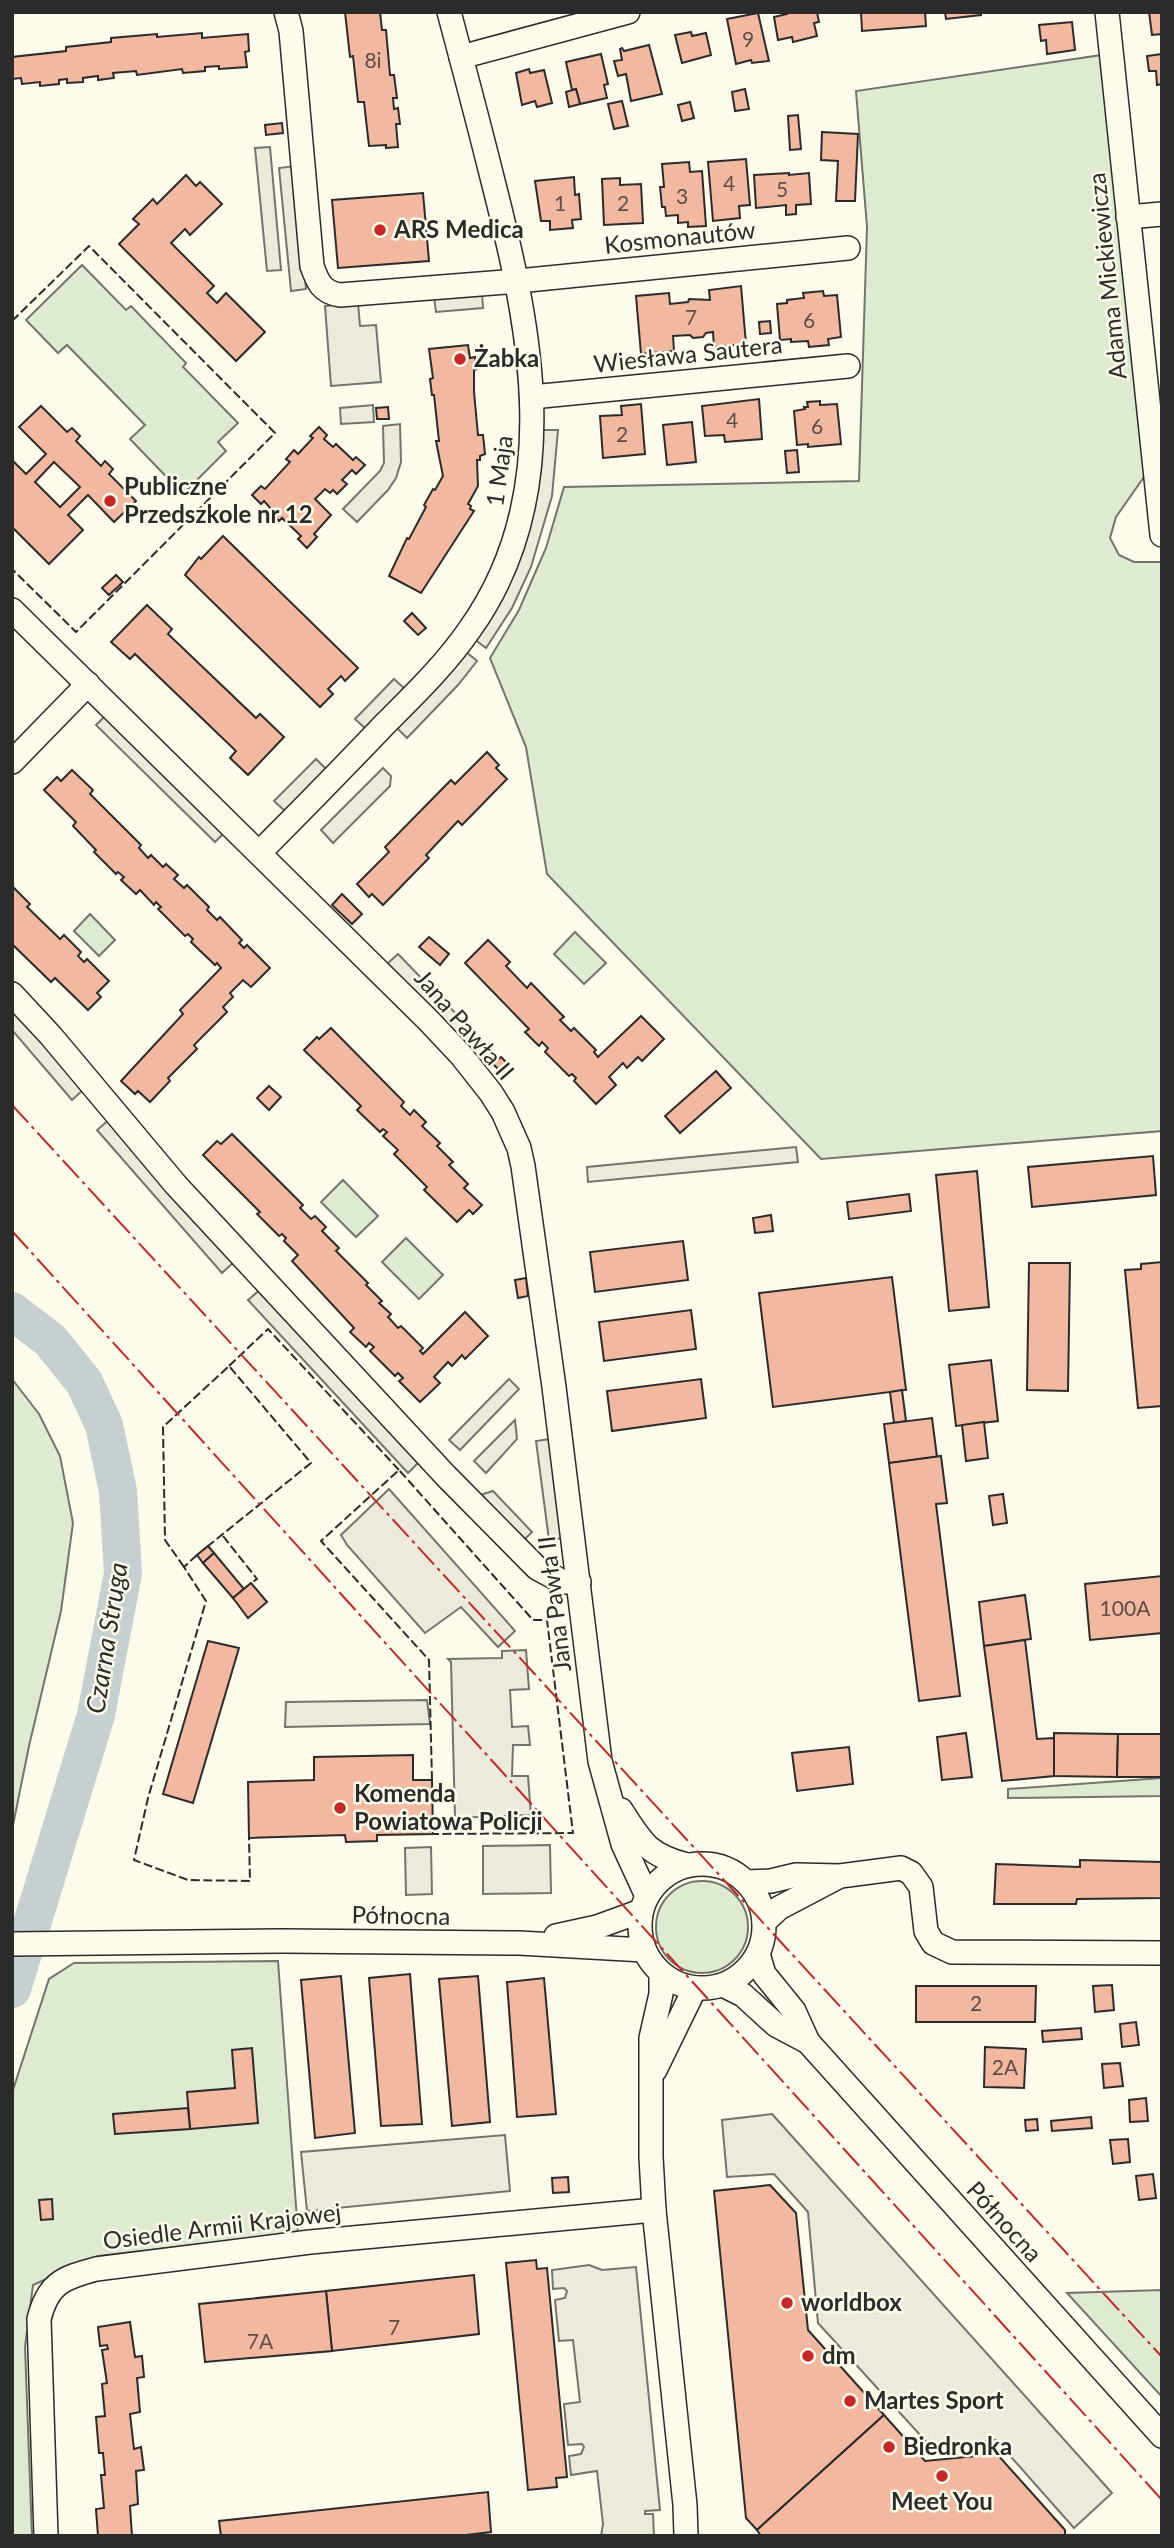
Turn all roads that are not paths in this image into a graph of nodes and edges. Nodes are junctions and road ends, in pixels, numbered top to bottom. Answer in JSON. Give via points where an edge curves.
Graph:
{"nodes":[{"id":1,"x":286,"y":12,"type":"edge"},
{"id":2,"x":449,"y":12,"type":"edge"},
{"id":3,"x":628,"y":12,"type":"edge"},
{"id":4,"x":1107,"y":12,"type":"edge"},
{"id":5,"x":461,"y":57,"type":"junction"},
{"id":6,"x":1162,"y":214,"type":"edge"},
{"id":7,"x":1129,"y":217,"type":"junction"},
{"id":8,"x":848,"y":248,"type":"dead end"},
{"id":9,"x":518,"y":281,"type":"junction"},
{"id":10,"x":848,"y":366,"type":"dead end"},
{"id":11,"x":532,"y":397,"type":"junction"},
{"id":12,"x":1162,"y":535,"type":"edge"},
{"id":13,"x":12,"y":610,"type":"edge"},
{"id":14,"x":88,"y":684,"type":"junction"},
{"id":15,"x":12,"y":762,"type":"edge"},
{"id":16,"x":260,"y":852,"type":"junction"},
{"id":17,"x":12,"y":994,"type":"edge"},
{"id":18,"x":579,"y":1582,"type":"junction"},
{"id":19,"x":608,"y":1790,"type":"junction"},
{"id":20,"x":687,"y":1865,"type":"junction"},
{"id":21,"x":841,"y":1876,"type":"junction"},
{"id":22,"x":746,"y":1882,"type":"junction"},
{"id":23,"x":644,"y":1903,"type":"junction"},
{"id":24,"x":764,"y":1922,"type":"junction"},
{"id":25,"x":12,"y":1944,"type":"edge"},
{"id":26,"x":519,"y":1944,"type":"junction"},
{"id":27,"x":644,"y":1950,"type":"junction"},
{"id":28,"x":1162,"y":1953,"type":"edge"},
{"id":29,"x":758,"y":1954,"type":"junction"},
{"id":30,"x":661,"y":1973,"type":"junction"},
{"id":31,"x":723,"y":1985,"type":"junction"},
{"id":32,"x":695,"y":1988,"type":"junction"},
{"id":33,"x":808,"y":2042,"type":"junction"},
{"id":34,"x":652,"y":2077,"type":"junction"},
{"id":35,"x":654,"y":2210,"type":"junction"},
{"id":36,"x":1162,"y":2436,"type":"edge"},
{"id":37,"x":46,"y":2536,"type":"edge"},
{"id":38,"x":686,"y":2536,"type":"edge"}],
"edges":[{"from":1,"to":9,"type":"street","name":"Kosmonautów","via":[[312,266],[320,287],[340,295]]},
{"from":2,"to":5,"type":"street","name":"1 Maja"},
{"from":3,"to":5,"type":"street"},
{"from":4,"to":7,"type":"street","name":"Adama Mickiewicza"},
{"from":5,"to":9,"type":"street","name":"1 Maja"},
{"from":6,"to":7,"type":"street"},
{"from":7,"to":12,"type":"street","name":"Adama Mickiewicza"},
{"from":8,"to":9,"type":"street","name":"Kosmonautów"},
{"from":9,"to":11,"type":"street","name":"1 Maja"},
{"from":10,"to":11,"type":"street","name":"Wiesława Sautera"},
{"from":11,"to":16,"type":"street","name":"1 Maja","via":[[524,507],[501,573],[481,611],[437,671]]},
{"from":13,"to":14,"type":"street","name":"Jana Pawła II"},
{"from":14,"to":15,"type":"street"},
{"from":14,"to":16,"type":"street","name":"Jana Pawła II"},
{"from":16,"to":18,"type":"street","name":"Jana Pawła II","via":[[461,1055],[503,1112],[519,1148]]},
{"from":17,"to":18,"type":"street","via":[[176,1185],[446,1476],[537,1568],[563,1582]]},
{"from":18,"to":19,"type":"street","name":"Jana Pawła II","via":[[600,1760]]},
{"from":19,"to":20,"type":"street","name":"Jana Pawła II","via":[[649,1849],[665,1860]]},
{"from":19,"to":23,"type":"street","name":"Jana Pawła II"},
{"from":20,"to":22,"type":"street","via":[[729,1869]]},
{"from":20,"to":23,"type":"street","via":[[664,1877]]},
{"from":21,"to":22,"type":"street","via":[[796,1875]]},
{"from":21,"to":24,"type":"street","via":[[801,1895]]},
{"from":21,"to":28,"type":"street","via":[[889,1868],[911,1872],[921,1887],[926,1931],[933,1943],[952,1952]]},
{"from":22,"to":24,"type":"street","via":[[758,1900]]},
{"from":23,"to":26,"type":"street","via":[[597,1927]]},
{"from":23,"to":27,"type":"street","via":[[639,1924]]},
{"from":24,"to":29,"type":"street"},
{"from":25,"to":26,"type":"street","name":"Północna"},
{"from":26,"to":27,"type":"street"},
{"from":27,"to":30,"type":"street"},
{"from":29,"to":31,"type":"street","via":[[749,1968]]},
{"from":29,"to":33,"type":"street","via":[[764,1974],[794,2011]]},
{"from":30,"to":32,"type":"street"},
{"from":30,"to":34,"type":"street","via":[[651,2038]]},
{"from":31,"to":32,"type":"street"},
{"from":31,"to":33,"type":"street","via":[[743,1995],[776,2025]]},
{"from":32,"to":34,"type":"street"},
{"from":33,"to":36,"type":"street","name":"Północna"},
{"from":34,"to":35,"type":"street"},
{"from":35,"to":37,"type":"street","name":"Osiedle Armii Krajowej","via":[[310,2242],[96,2269],[69,2277],[54,2286],[43,2301],[39,2319]]},
{"from":35,"to":38,"type":"street"}]}
